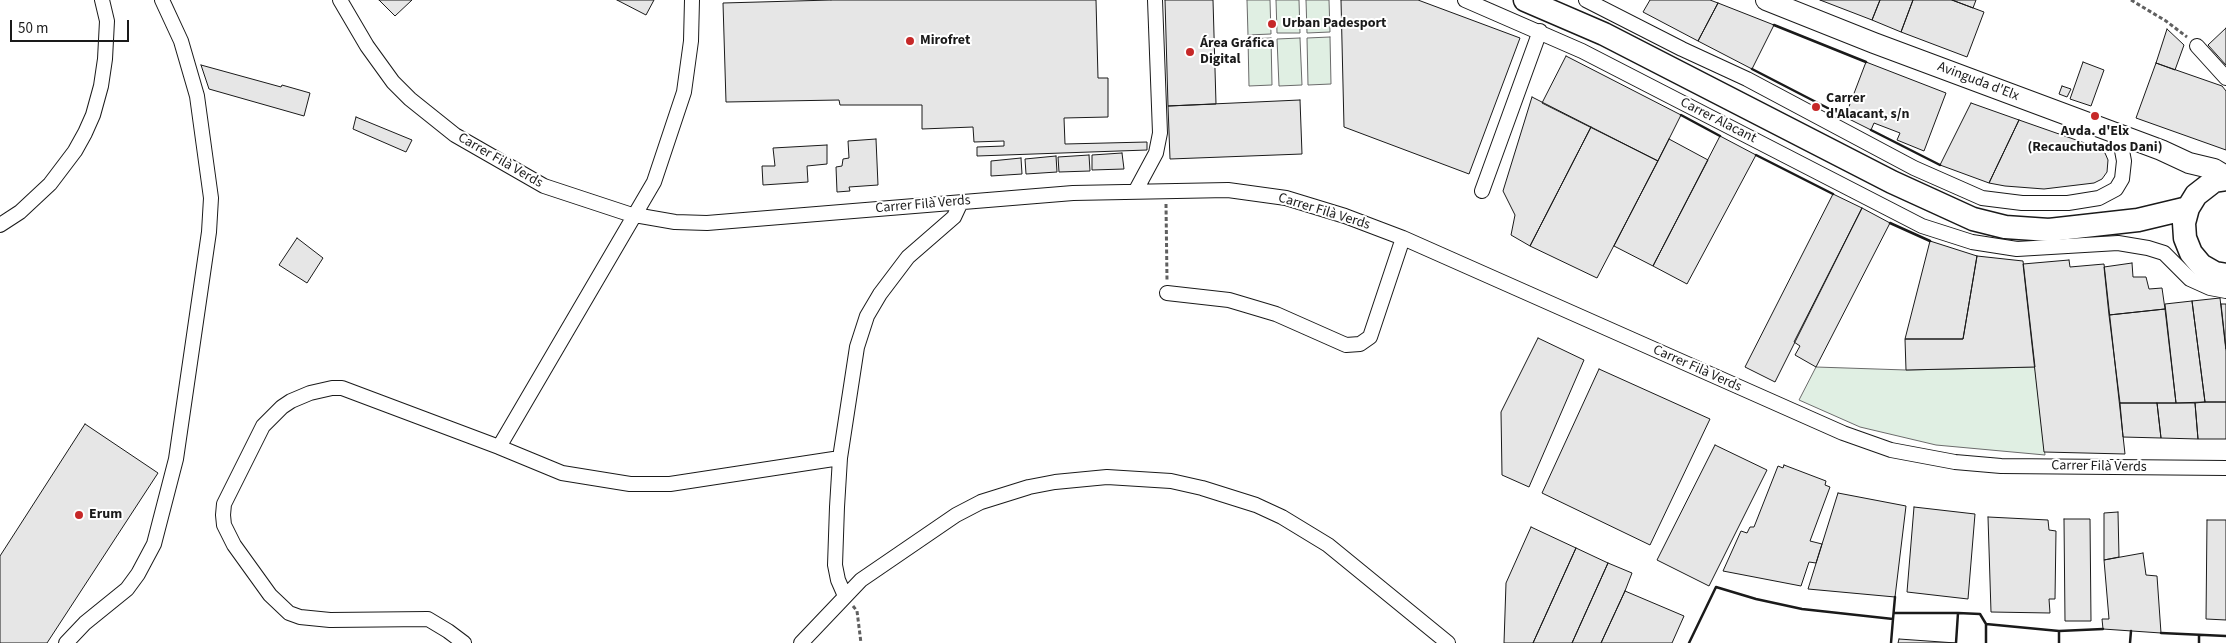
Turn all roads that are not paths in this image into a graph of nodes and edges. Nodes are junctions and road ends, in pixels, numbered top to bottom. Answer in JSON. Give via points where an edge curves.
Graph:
{"nodes":[{"id":1,"x":102,"y":0,"type":"edge"},
{"id":2,"x":162,"y":0,"type":"edge"},
{"id":3,"x":340,"y":0,"type":"edge"},
{"id":4,"x":692,"y":0,"type":"edge"},
{"id":5,"x":1155,"y":0,"type":"edge"},
{"id":6,"x":1465,"y":0,"type":"edge"},
{"id":7,"x":1525,"y":0,"type":"edge"},
{"id":8,"x":1586,"y":0,"type":"edge"},
{"id":9,"x":1766,"y":0,"type":"edge"},
{"id":10,"x":1540,"y":31,"type":"junction"},
{"id":11,"x":2197,"y":46,"type":"road end"},
{"id":12,"x":2226,"y":78,"type":"edge"},
{"id":13,"x":2119,"y":135,"type":"junction"},
{"id":14,"x":2189,"y":163,"type":"junction"},
{"id":15,"x":2226,"y":177,"type":"edge"},
{"id":16,"x":2202,"y":190,"type":"junction"},
{"id":17,"x":1482,"y":191,"type":"dead end"},
{"id":18,"x":1135,"y":192,"type":"junction"},
{"id":19,"x":1982,"y":198,"type":"junction"},
{"id":20,"x":961,"y":202,"type":"junction"},
{"id":21,"x":2188,"y":208,"type":"junction"},
{"id":22,"x":636,"y":215,"type":"junction"},
{"id":23,"x":2138,"y":220,"type":"junction"},
{"id":24,"x":0,"y":225,"type":"edge"},
{"id":25,"x":2005,"y":227,"type":"junction"},
{"id":26,"x":1402,"y":238,"type":"junction"},
{"id":27,"x":2185,"y":238,"type":"junction"},
{"id":28,"x":1972,"y":242,"type":"junction"},
{"id":29,"x":2226,"y":276,"type":"edge"},
{"id":30,"x":2226,"y":290,"type":"edge"},
{"id":31,"x":1167,"y":293,"type":"road end"},
{"id":32,"x":499,"y":447,"type":"junction"},
{"id":33,"x":840,"y":458,"type":"junction"},
{"id":34,"x":2226,"y":468,"type":"edge"},
{"id":35,"x":845,"y":596,"type":"junction"},
{"id":36,"x":66,"y":643,"type":"edge"},
{"id":37,"x":464,"y":643,"type":"edge"},
{"id":38,"x":801,"y":643,"type":"edge"},
{"id":39,"x":1448,"y":643,"type":"edge"}],
"edges":[{"from":1,"to":24,"type":"street","via":[[107,21],[105,59],[101,86],[85,133],[50,184],[20,212]]},
{"from":2,"to":36,"type":"street","via":[[181,40],[197,96],[211,198],[209,232],[176,460],[154,544],[138,574],[127,589]]},
{"from":3,"to":22,"type":"street","name":"Carrer Filà Verds","via":[[393,82],[455,135],[544,186]]},
{"from":4,"to":22,"type":"street","via":[[691,41],[684,92],[654,182]]},
{"from":5,"to":18,"type":"street","via":[[1160,133],[1156,153]]},
{"from":6,"to":10,"type":"street","name":"Carrer Alacant"},
{"from":7,"to":25,"type":"main road","name":"Carrer Alacant","via":[[1604,34],[1932,202],[1973,219]]},
{"from":8,"to":19,"type":"street","via":[[1747,79],[1914,168]]},
{"from":9,"to":13,"type":"street","name":"Avinguda d'Elx"},
{"from":10,"to":17,"type":"street"},
{"from":10,"to":28,"type":"street","name":"Carrer Alacant","via":[[1881,206],[1922,226]]},
{"from":11,"to":12,"type":"street"},
{"from":13,"to":14,"type":"street","name":"Avinguda d'Elx"},
{"from":13,"to":19,"type":"street","via":[[2124,161],[2122,179],[2116,189],[2099,198],[2068,203],[2022,203]]},
{"from":14,"to":15,"type":"street","name":"Avinguda d'Elx","via":[[2214,169]]},
{"from":14,"to":16,"type":"street"},
{"from":15,"to":16,"type":"main road"},
{"from":16,"to":21,"type":"main road"},
{"from":18,"to":20,"type":"street","name":"Carrer Filà Verds","via":[[1055,194]]},
{"from":18,"to":26,"type":"street","name":"Carrer Filà Verds","via":[[1228,190],[1286,198]]},
{"from":19,"to":25,"type":"street"},
{"from":20,"to":22,"type":"street","name":"Carrer Filà Verds","via":[[707,223],[675,222]]},
{"from":20,"to":33,"type":"street","via":[[954,217],[908,258],[892,277],[867,316],[853,365]]},
{"from":21,"to":23,"type":"main road","name":"Carrer Alacant"},
{"from":21,"to":27,"type":"main road"},
{"from":22,"to":32,"type":"street"},
{"from":23,"to":25,"type":"main road","name":"Carrer Alacant","via":[[2049,230]]},
{"from":23,"to":27,"type":"main road","name":"Carrer Alacant"},
{"from":25,"to":28,"type":"street","name":"Carrer Alacant"},
{"from":26,"to":31,"type":"street","via":[[1370,338],[1360,344],[1346,345],[1276,314],[1229,300]]},
{"from":26,"to":34,"type":"street","name":"Carrer Filà Verds","via":[[1844,433],[1891,450],[2001,466]]},
{"from":27,"to":29,"type":"main road","via":[[2191,253],[2202,265]]},
{"from":28,"to":30,"type":"street","name":"Carrer Alacant","via":[[2017,249],[2118,244],[2148,248],[2164,253],[2190,279],[2210,288]]},
{"from":32,"to":33,"type":"street","via":[[562,472],[609,482],[648,485]]},
{"from":32,"to":37,"type":"street","via":[[352,391],[320,389],[291,401],[263,426],[224,504],[224,525],[234,545],[270,595],[289,613],[312,619],[428,619]]},
{"from":33,"to":35,"type":"street","via":[[835,565]]},
{"from":35,"to":38,"type":"street"},
{"from":35,"to":39,"type":"street","via":[[861,580],[936,526],[980,502],[1055,482],[1137,478],[1202,488],[1282,517],[1328,545]]}]}
